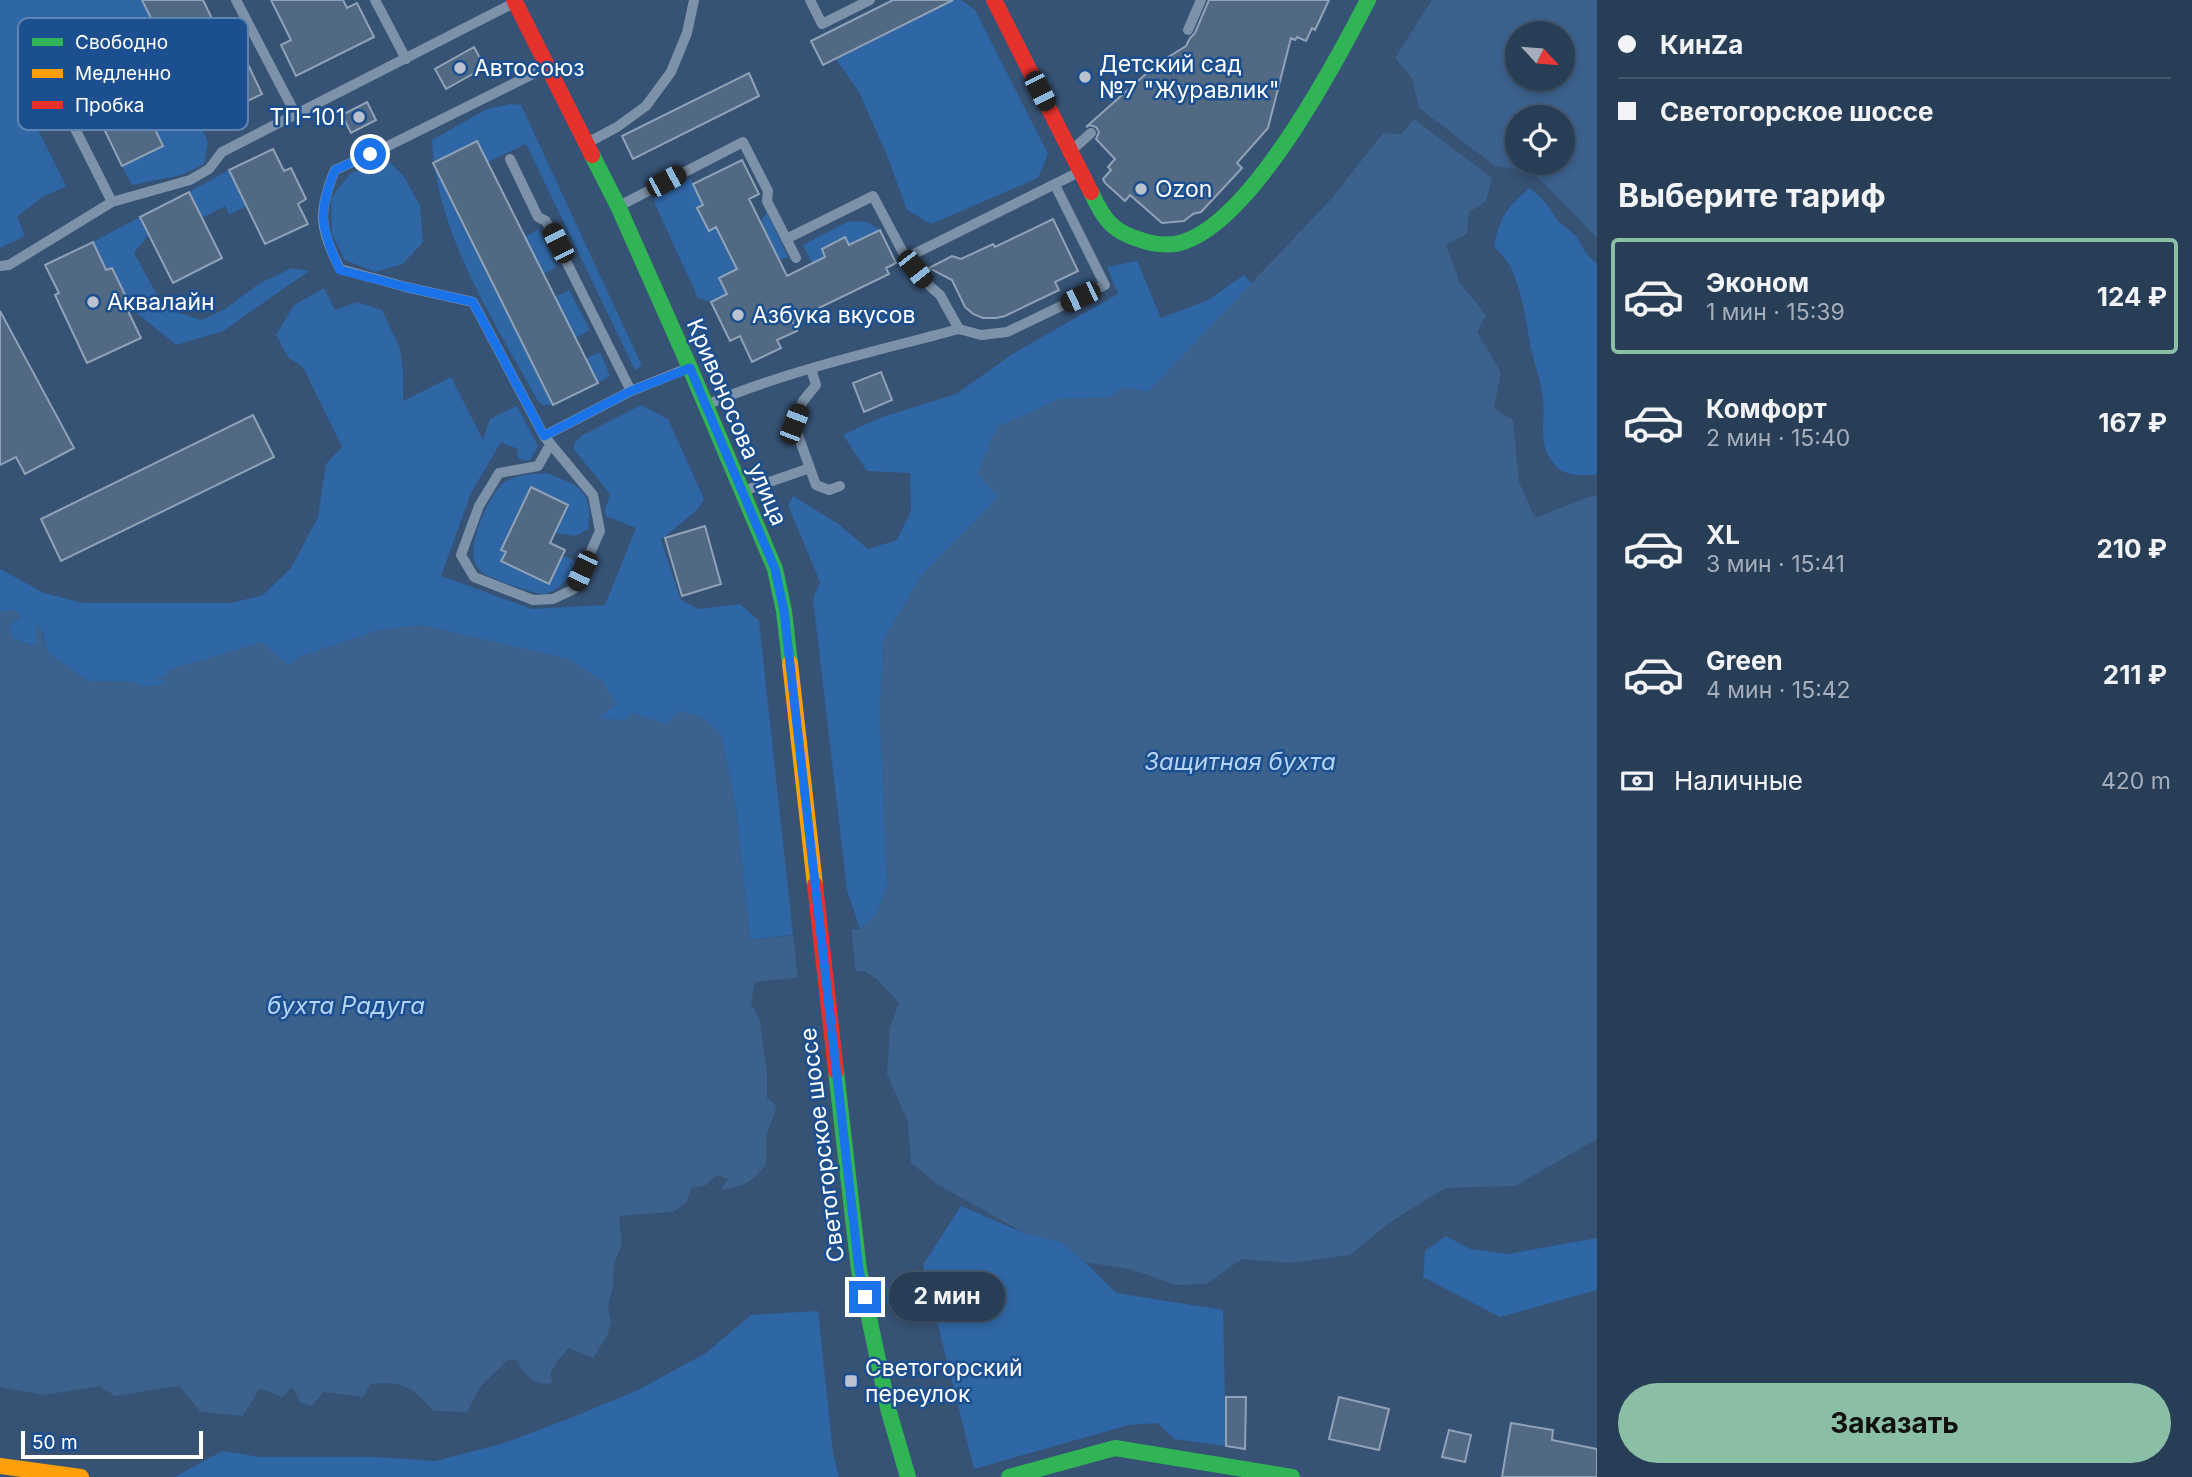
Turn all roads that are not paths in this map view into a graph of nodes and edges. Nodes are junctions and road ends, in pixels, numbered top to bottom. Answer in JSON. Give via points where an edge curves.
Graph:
{"nodes":[{"id":1,"x":236,"y":0,"type":"edge"},
{"id":2,"x":375,"y":0,"type":"edge"},
{"id":3,"x":694,"y":0,"type":"edge"},
{"id":4,"x":810,"y":0,"type":"edge"},
{"id":5,"x":869,"y":0,"type":"edge"},
{"id":6,"x":994,"y":0,"type":"edge"},
{"id":7,"x":1201,"y":0,"type":"edge"},
{"id":8,"x":1368,"y":0,"type":"edge"},
{"id":9,"x":515,"y":1,"type":"edge"},
{"id":10,"x":245,"y":18,"type":"edge"},
{"id":11,"x":248,"y":23,"type":"edge"},
{"id":12,"x":1188,"y":30,"type":"dead end"},
{"id":13,"x":406,"y":60,"type":"junction"},
{"id":14,"x":547,"y":66,"type":"junction"},
{"id":15,"x":296,"y":116,"type":"junction"},
{"id":16,"x":76,"y":130,"type":"edge"},
{"id":17,"x":1091,"y":133,"type":"dead end"},
{"id":18,"x":586,"y":144,"type":"junction"},
{"id":19,"x":1071,"y":152,"type":"junction"},
{"id":20,"x":510,"y":159,"type":"dead end"},
{"id":21,"x":1081,"y":172,"type":"junction"},
{"id":22,"x":1055,"y":184,"type":"junction"},
{"id":23,"x":112,"y":202,"type":"junction"},
{"id":24,"x":618,"y":206,"type":"junction"},
{"id":25,"x":786,"y":239,"type":"junction"},
{"id":26,"x":796,"y":258,"type":"dead end"},
{"id":27,"x":906,"y":258,"type":"junction"},
{"id":28,"x":0,"y":266,"type":"edge"},
{"id":29,"x":959,"y":329,"type":"junction"},
{"id":30,"x":690,"y":368,"type":"junction"},
{"id":31,"x":811,"y":369,"type":"junction"},
{"id":32,"x":631,"y":391,"type":"junction"},
{"id":33,"x":706,"y":405,"type":"junction"},
{"id":34,"x":547,"y":440,"type":"junction"},
{"id":35,"x":810,"y":468,"type":"junction"},
{"id":36,"x":840,"y":486,"type":"dead end"},
{"id":37,"x":742,"y":492,"type":"junction"},
{"id":38,"x":830,"y":1011,"type":"joint"},
{"id":39,"x":0,"y":1466,"type":"edge"},
{"id":40,"x":81,"y":1477,"type":"edge"},
{"id":41,"x":908,"y":1477,"type":"edge"},
{"id":42,"x":1009,"y":1477,"type":"edge"},
{"id":43,"x":1292,"y":1477,"type":"edge"}],
"edges":[{"from":1,"to":10,"type":"lane"},
{"from":2,"to":13,"type":"lane"},
{"from":3,"to":18,"type":"lane","via":[[671,72],[646,106]]},
{"from":4,"to":5,"type":"lane","via":[[822,24]]},
{"from":6,"to":19,"type":"main road"},
{"from":7,"to":12,"type":"lane"},
{"from":8,"to":21,"type":"main road","via":[[1321,90],[1282,150],[1228,214],[1203,232],[1175,244],[1145,243],[1122,233],[1104,219]]},
{"from":9,"to":13,"type":"lane"},
{"from":9,"to":14,"type":"main road","name":"Кривоносова улица"},
{"from":11,"to":15,"type":"lane"},
{"from":13,"to":15,"type":"lane"},
{"from":14,"to":18,"type":"main road","name":"Кривоносова улица"},
{"from":14,"to":34,"type":"lane","via":[[335,170],[324,194],[323,227],[340,270],[473,302]]},
{"from":15,"to":23,"type":"lane","via":[[222,152],[209,169],[190,180]]},
{"from":16,"to":23,"type":"lane"},
{"from":17,"to":19,"type":"lane"},
{"from":18,"to":24,"type":"main road","name":"Кривоносова улица"},
{"from":19,"to":21,"type":"main road"},
{"from":20,"to":32,"type":"lane"},
{"from":21,"to":22,"type":"lane"},
{"from":22,"to":27,"type":"lane"},
{"from":22,"to":29,"type":"lane","via":[[1105,285],[1007,332],[981,335]]},
{"from":23,"to":28,"type":"lane","via":[[9,265]]},
{"from":24,"to":25,"type":"lane","via":[[743,142]]},
{"from":24,"to":30,"type":"main road","name":"Кривоносова улица"},
{"from":25,"to":26,"type":"lane"},
{"from":25,"to":27,"type":"lane","via":[[873,195]]},
{"from":27,"to":29,"type":"lane","via":[[940,295]]},
{"from":29,"to":31,"type":"lane"},
{"from":30,"to":32,"type":"lane"},
{"from":30,"to":33,"type":"main road","name":"Кривоносова улица"},
{"from":31,"to":33,"type":"lane"},
{"from":31,"to":35,"type":"lane","via":[[817,385],[803,401],[794,424]]},
{"from":32,"to":34,"type":"lane"},
{"from":33,"to":37,"type":"main road","name":"Кривоносова улица"},
{"from":34,"to":34,"type":"lane","via":[[538,466],[499,472],[479,506],[461,555],[474,577],[533,600],[553,599],[574,589],[600,531],[593,495]]},
{"from":35,"to":36,"type":"lane","via":[[816,485],[829,490]]},
{"from":35,"to":37,"type":"lane"},
{"from":37,"to":38,"type":"main road","name":"Кривоносова улица","via":[[775,569],[784,611]]},
{"from":38,"to":41,"type":"main road","name":"Светогорское шоссе","via":[[859,1270],[889,1412]]},
{"from":39,"to":40,"type":"main road"},
{"from":42,"to":43,"type":"main road","via":[[1115,1448]]}]}
